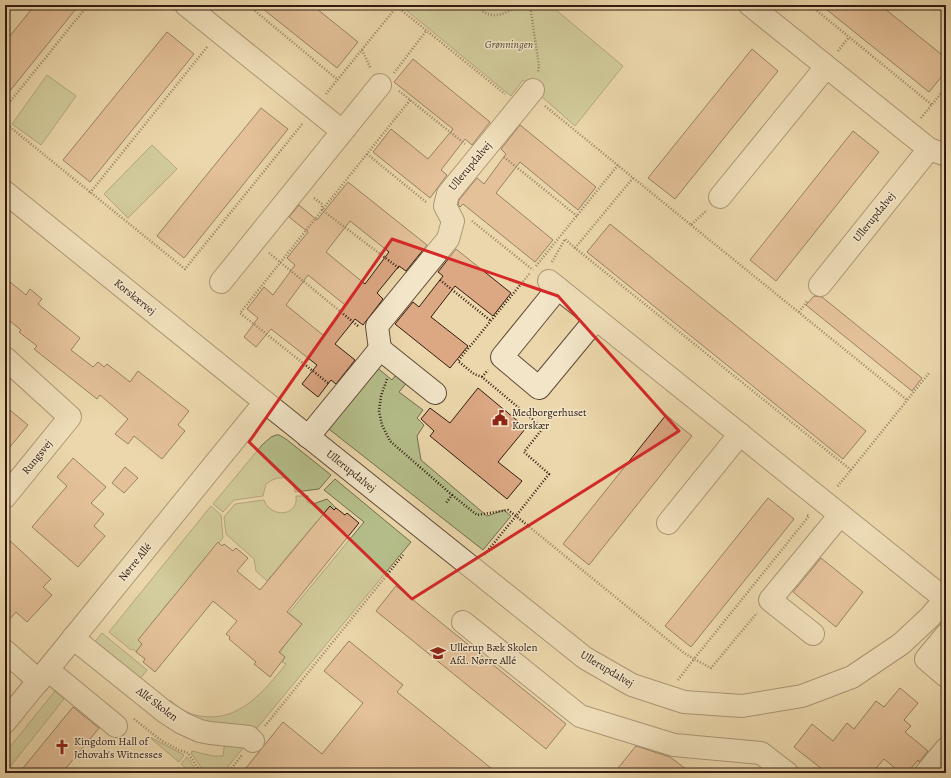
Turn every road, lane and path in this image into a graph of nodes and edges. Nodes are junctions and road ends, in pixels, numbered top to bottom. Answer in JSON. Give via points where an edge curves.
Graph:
{"nodes":[{"id":1,"x":88,"y":5,"type":"edge"},
{"id":2,"x":186,"y":5,"type":"edge"},
{"id":3,"x":248,"y":5,"type":"edge"},
{"id":4,"x":476,"y":5,"type":"edge"},
{"id":5,"x":518,"y":5,"type":"edge"},
{"id":6,"x":530,"y":5,"type":"edge"},
{"id":7,"x":750,"y":5,"type":"edge"},
{"id":8,"x":810,"y":5,"type":"edge"},
{"id":9,"x":397,"y":6,"type":"edge"},
{"id":10,"x":426,"y":31,"type":"junction"},
{"id":11,"x":219,"y":32,"type":"junction"},
{"id":12,"x":826,"y":67,"type":"junction"},
{"id":13,"x":338,"y":80,"type":"junction"},
{"id":14,"x":388,"y":82,"type":"junction"},
{"id":15,"x":946,"y":87,"type":"edge"},
{"id":16,"x":528,"y":97,"type":"junction"},
{"id":17,"x":410,"y":100,"type":"junction"},
{"id":18,"x":932,"y":105,"type":"junction"},
{"id":19,"x":5,"y":108,"type":"edge"},
{"id":20,"x":314,"y":109,"type":"junction"},
{"id":21,"x":5,"y":123,"type":"edge"},
{"id":22,"x":342,"y":131,"type":"junction"},
{"id":23,"x":909,"y":133,"type":"junction"},
{"id":24,"x":484,"y":150,"type":"junction"},
{"id":25,"x":937,"y":152,"type":"edge"},
{"id":26,"x":367,"y":154,"type":"junction"},
{"id":27,"x":633,"y":178,"type":"junction"},
{"id":28,"x":298,"y":186,"type":"junction"},
{"id":29,"x":5,"y":192,"type":"edge"},
{"id":30,"x":90,"y":193,"type":"junction"},
{"id":31,"x":720,"y":197,"type":"joint"},
{"id":32,"x":445,"y":206,"type":"junction"},
{"id":33,"x":322,"y":210,"type":"junction"},
{"id":34,"x":576,"y":216,"type":"dead end"},
{"id":35,"x":691,"y":225,"type":"junction"},
{"id":36,"x":451,"y":227,"type":"junction"},
{"id":37,"x":254,"y":241,"type":"junction"},
{"id":38,"x":281,"y":262,"type":"junction"},
{"id":39,"x":420,"y":274,"type":"junction"},
{"id":40,"x":546,"y":280,"type":"junction"},
{"id":41,"x":221,"y":282,"type":"dead end"},
{"id":42,"x":820,"y":285,"type":"dead end"},
{"id":43,"x":596,"y":318,"type":"junction"},
{"id":44,"x":491,"y":321,"type":"dead end"},
{"id":45,"x":384,"y":348,"type":"junction"},
{"id":46,"x":5,"y":358,"type":"edge"},
{"id":47,"x":929,"y":373,"type":"dead end"},
{"id":48,"x":435,"y":393,"type":"dead end"},
{"id":49,"x":343,"y":394,"type":"junction"},
{"id":50,"x":907,"y":400,"type":"junction"},
{"id":51,"x":265,"y":402,"type":"junction"},
{"id":52,"x":740,"y":434,"type":"junction"},
{"id":53,"x":308,"y":437,"type":"junction"},
{"id":54,"x":852,"y":470,"type":"junction"},
{"id":55,"x":452,"y":496,"type":"junction"},
{"id":56,"x":5,"y":497,"type":"edge"},
{"id":57,"x":446,"y":503,"type":"dead end"},
{"id":58,"x":833,"y":508,"type":"junction"},
{"id":59,"x":802,"y":511,"type":"dead end"},
{"id":60,"x":516,"y":516,"type":"junction"},
{"id":61,"x":668,"y":523,"type":"dead end"},
{"id":62,"x":403,"y":556,"type":"dead end"},
{"id":63,"x":473,"y":568,"type":"junction"},
{"id":64,"x":946,"y":598,"type":"edge"},
{"id":65,"x":770,"y":600,"type":"junction"},
{"id":66,"x":930,"y":617,"type":"junction"},
{"id":67,"x":463,"y":622,"type":"dead end"},
{"id":68,"x":946,"y":631,"type":"edge"},
{"id":69,"x":813,"y":634,"type":"dead end"},
{"id":70,"x":946,"y":635,"type":"edge"},
{"id":71,"x":73,"y":638,"type":"junction"},
{"id":72,"x":5,"y":651,"type":"edge"},
{"id":73,"x":694,"y":659,"type":"junction"},
{"id":74,"x":43,"y":676,"type":"junction"},
{"id":75,"x":946,"y":676,"type":"edge"},
{"id":76,"x":666,"y":696,"type":"junction"},
{"id":77,"x":123,"y":720,"type":"joint"},
{"id":78,"x":5,"y":722,"type":"edge"},
{"id":79,"x":254,"y":741,"type":"junction"},
{"id":80,"x":946,"y":749,"type":"edge"},
{"id":81,"x":201,"y":773,"type":"edge"},
{"id":82,"x":228,"y":773,"type":"edge"},
{"id":83,"x":787,"y":773,"type":"edge"},
{"id":84,"x":926,"y":773,"type":"edge"}],
"edges":[{"from":1,"to":19,"type":"path"},
{"from":2,"to":11,"type":"street"},
{"from":3,"to":13,"type":"path"},
{"from":4,"to":5,"type":"path","via":[[490,16],[501,14]]},
{"from":6,"to":16,"type":"path","via":[[539,66],[537,79]]},
{"from":7,"to":12,"type":"street","name":"Ullerupdalvej"},
{"from":8,"to":18,"type":"path"},
{"from":9,"to":10,"type":"path"},
{"from":9,"to":13,"type":"path"},
{"from":10,"to":14,"type":"path"},
{"from":10,"to":16,"type":"path"},
{"from":11,"to":20,"type":"street"},
{"from":11,"to":30,"type":"path"},
{"from":12,"to":23,"type":"street","name":"Ullerupdalvej"},
{"from":12,"to":31,"type":"street"},
{"from":13,"to":20,"type":"path"},
{"from":14,"to":17,"type":"path"},
{"from":14,"to":22,"type":"street"},
{"from":15,"to":18,"type":"path"},
{"from":16,"to":24,"type":"street","name":"Ullerupdalvej"},
{"from":16,"to":27,"type":"path"},
{"from":17,"to":24,"type":"path"},
{"from":17,"to":26,"type":"path"},
{"from":18,"to":23,"type":"path"},
{"from":20,"to":22,"type":"street"},
{"from":20,"to":30,"type":"path","via":[[185,269]]},
{"from":21,"to":30,"type":"path"},
{"from":22,"to":28,"type":"street"},
{"from":23,"to":25,"type":"street","name":"Ullerupdalvej"},
{"from":24,"to":32,"type":"street","name":"Ullerupdalvej","via":[[448,194]]},
{"from":24,"to":34,"type":"path"},
{"from":25,"to":42,"type":"street","name":"Ullerupdalvej"},
{"from":26,"to":32,"type":"path","via":[[431,206]]},
{"from":26,"to":33,"type":"path"},
{"from":27,"to":35,"type":"path"},
{"from":27,"to":54,"type":"path","via":[[575,248]]},
{"from":28,"to":33,"type":"path","via":[[322,204]]},
{"from":28,"to":37,"type":"street"},
{"from":29,"to":51,"type":"street","name":"Korskærvej"},
{"from":31,"to":35,"type":"path"},
{"from":32,"to":36,"type":"street","via":[[453,221]]},
{"from":33,"to":38,"type":"path"},
{"from":33,"to":39,"type":"path"},
{"from":35,"to":50,"type":"path"},
{"from":36,"to":39,"type":"street","via":[[448,239]]},
{"from":36,"to":40,"type":"path","via":[[470,220]]},
{"from":37,"to":38,"type":"path"},
{"from":37,"to":41,"type":"street"},
{"from":38,"to":45,"type":"path"},
{"from":38,"to":49,"type":"path","via":[[240,313]]},
{"from":39,"to":44,"type":"path"},
{"from":39,"to":45,"type":"street","via":[[377,326]]},
{"from":40,"to":43,"type":"street","name":"Ullerupdalvej"},
{"from":40,"to":43,"type":"street","via":[[502,357],[534,384],[540,388]]},
{"from":43,"to":52,"type":"street","name":"Ullerupdalvej"},
{"from":45,"to":48,"type":"street"},
{"from":45,"to":49,"type":"street"},
{"from":45,"to":55,"type":"path","via":[[379,411],[382,426],[390,441]]},
{"from":46,"to":56,"type":"street","name":"Rungsvej","via":[[70,417]]},
{"from":47,"to":50,"type":"path"},
{"from":49,"to":53,"type":"street"},
{"from":50,"to":54,"type":"path"},
{"from":51,"to":53,"type":"street","name":"Ullerupdalvej"},
{"from":51,"to":71,"type":"street","name":"Nørre Allé"},
{"from":52,"to":58,"type":"street","name":"Ullerupdalvej"},
{"from":52,"to":61,"type":"street"},
{"from":53,"to":63,"type":"street","name":"Ullerupdalvej"},
{"from":54,"to":58,"type":"path"},
{"from":55,"to":57,"type":"path"},
{"from":55,"to":60,"type":"path","via":[[477,515],[508,510]]},
{"from":58,"to":64,"type":"street","name":"Ullerupdalvej"},
{"from":58,"to":65,"type":"street"},
{"from":59,"to":73,"type":"path","via":[[809,516]]},
{"from":60,"to":63,"type":"path"},
{"from":60,"to":73,"type":"path"},
{"from":62,"to":79,"type":"path"},
{"from":63,"to":76,"type":"street","name":"Ullerupdalvej","via":[[585,658],[632,685]]},
{"from":64,"to":66,"type":"street","name":"Ullerupdalvej"},
{"from":65,"to":69,"type":"street"},
{"from":65,"to":73,"type":"path","via":[[753,616],[711,668]]},
{"from":66,"to":68,"type":"street"},
{"from":66,"to":76,"type":"street","name":"Ullerupdalvej","via":[[901,644],[852,677],[802,696],[742,706],[684,702]]},
{"from":67,"to":83,"type":"street","via":[[580,716],[674,745],[762,752]]},
{"from":70,"to":75,"type":"street","via":[[926,659]]},
{"from":71,"to":74,"type":"street","name":"Nørre Allé"},
{"from":71,"to":79,"type":"street","name":"Allé Skolen","via":[[182,723],[200,731],[249,737]]},
{"from":72,"to":74,"type":"street"},
{"from":73,"to":76,"type":"path"},
{"from":74,"to":77,"type":"street"},
{"from":74,"to":78,"type":"street","name":"Nørre Allé"},
{"from":77,"to":81,"type":"path","via":[[188,753]]},
{"from":79,"to":82,"type":"path"},
{"from":80,"to":84,"type":"street"}]}
